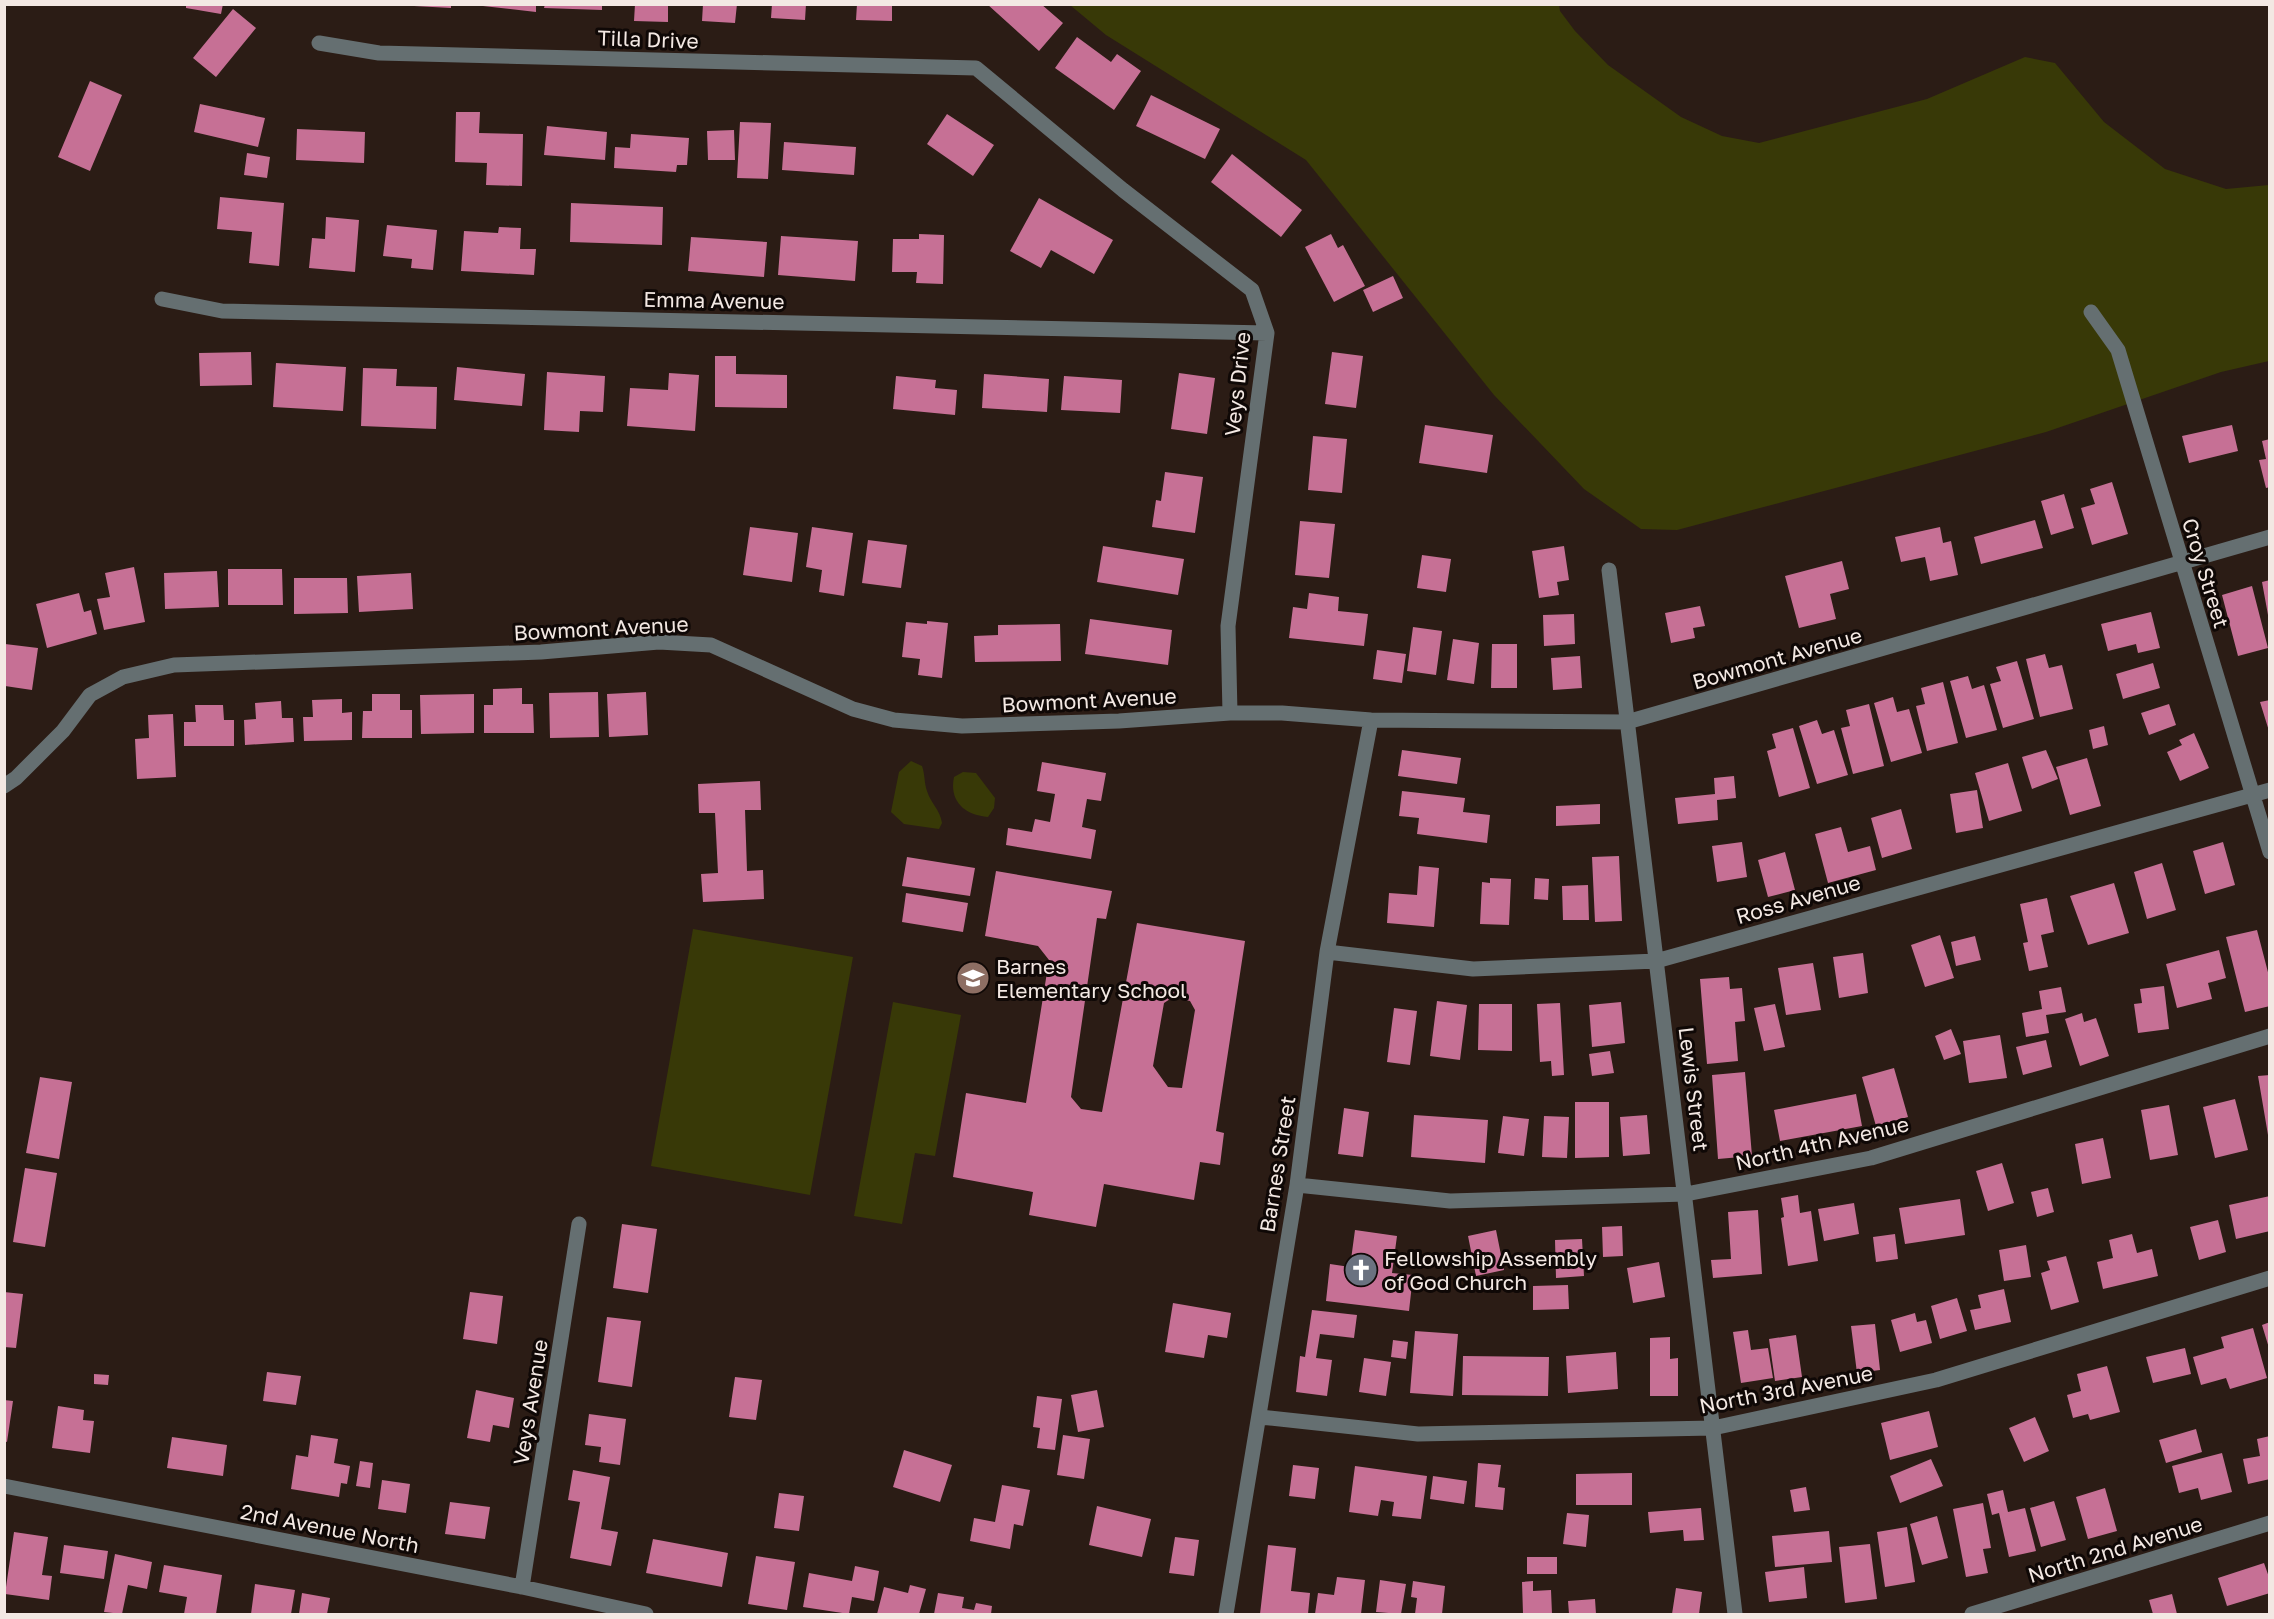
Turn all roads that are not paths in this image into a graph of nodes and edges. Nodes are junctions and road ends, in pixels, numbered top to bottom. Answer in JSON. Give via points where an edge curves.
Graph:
{"nodes":[{"id":1,"x":319,"y":43,"type":"dead end"},
{"id":2,"x":976,"y":68,"type":"joint"},
{"id":3,"x":162,"y":300,"type":"dead end"},
{"id":4,"x":2091,"y":312,"type":"dead end"},
{"id":5,"x":1267,"y":333,"type":"junction"},
{"id":6,"x":2270,"y":537,"type":"edge"},
{"id":7,"x":2181,"y":564,"type":"junction"},
{"id":8,"x":1609,"y":570,"type":"dead end"},
{"id":9,"x":1230,"y":713,"type":"junction"},
{"id":10,"x":1371,"y":720,"type":"junction"},
{"id":11,"x":1627,"y":722,"type":"junction"},
{"id":12,"x":4,"y":786,"type":"edge"},
{"id":13,"x":2270,"y":790,"type":"edge"},
{"id":14,"x":2252,"y":793,"type":"junction"},
{"id":15,"x":2270,"y":852,"type":"edge"},
{"id":16,"x":1327,"y":952,"type":"junction"},
{"id":17,"x":1656,"y":961,"type":"junction"},
{"id":18,"x":2270,"y":1036,"type":"edge"},
{"id":19,"x":1297,"y":1185,"type":"junction"},
{"id":20,"x":1686,"y":1194,"type":"junction"},
{"id":21,"x":579,"y":1224,"type":"dead end"},
{"id":22,"x":2270,"y":1278,"type":"edge"},
{"id":23,"x":1260,"y":1417,"type":"junction"},
{"id":24,"x":1713,"y":1428,"type":"junction"},
{"id":25,"x":4,"y":1486,"type":"edge"},
{"id":26,"x":2270,"y":1523,"type":"edge"},
{"id":27,"x":522,"y":1587,"type":"junction"},
{"id":28,"x":646,"y":1614,"type":"edge"},
{"id":29,"x":1226,"y":1614,"type":"edge"},
{"id":30,"x":1735,"y":1614,"type":"edge"},
{"id":31,"x":1972,"y":1614,"type":"edge"}],
"edges":[{"from":1,"to":2,"type":"street","name":"Tilla Drive","via":[[379,52]]},
{"from":2,"to":5,"type":"street","name":"Veys Drive","via":[[1252,290]]},
{"from":3,"to":5,"type":"street","name":"Emma Avenue","via":[[222,311]]},
{"from":4,"to":7,"type":"street","name":"Croy Street","via":[[2118,350]]},
{"from":5,"to":9,"type":"street","name":"Veys Drive","via":[[1228,626]]},
{"from":6,"to":7,"type":"street","name":"Bowmont Avenue"},
{"from":7,"to":11,"type":"street","name":"Bowmont Avenue"},
{"from":7,"to":14,"type":"street","name":"Croy Street"},
{"from":8,"to":11,"type":"street","name":"Lewis Street"},
{"from":9,"to":10,"type":"street","name":"Bowmont Avenue","via":[[1282,712]]},
{"from":9,"to":12,"type":"street","name":"Bowmont Avenue","via":[[962,726],[894,720],[853,709],[711,645],[660,642],[541,652],[174,665],[123,677],[90,695],[63,731]]},
{"from":10,"to":11,"type":"street","name":"Bowmont Avenue"},
{"from":10,"to":16,"type":"street","name":"Barnes Street"},
{"from":11,"to":17,"type":"street","name":"Lewis Street"},
{"from":13,"to":14,"type":"street","name":"Ross Avenue"},
{"from":14,"to":15,"type":"street","name":"Croy Street"},
{"from":14,"to":17,"type":"street","name":"Ross Avenue"},
{"from":16,"to":17,"type":"street","name":"Ross Avenue","via":[[1473,969]]},
{"from":16,"to":19,"type":"street","name":"Barnes Street"},
{"from":17,"to":20,"type":"street","name":"Lewis Street"},
{"from":18,"to":20,"type":"street","name":"North 4th Avenue","via":[[1871,1158]]},
{"from":19,"to":20,"type":"street","name":"North 4th Avenue","via":[[1450,1201]]},
{"from":19,"to":23,"type":"street","name":"Barnes Street"},
{"from":20,"to":24,"type":"street","name":"Lewis Street"},
{"from":21,"to":27,"type":"street","name":"Veys Avenue"},
{"from":22,"to":24,"type":"street","name":"North 3rd Avenue","via":[[1936,1380]]},
{"from":23,"to":24,"type":"street","name":"North 3rd Avenue","via":[[1418,1434]]},
{"from":23,"to":29,"type":"street","name":"Barnes Street"},
{"from":24,"to":30,"type":"street","name":"Lewis Street"},
{"from":25,"to":27,"type":"street","name":"2nd Avenue North"},
{"from":26,"to":31,"type":"street","name":"North 2nd Avenue"},
{"from":27,"to":28,"type":"street","name":"2nd Avenue North"}]}
